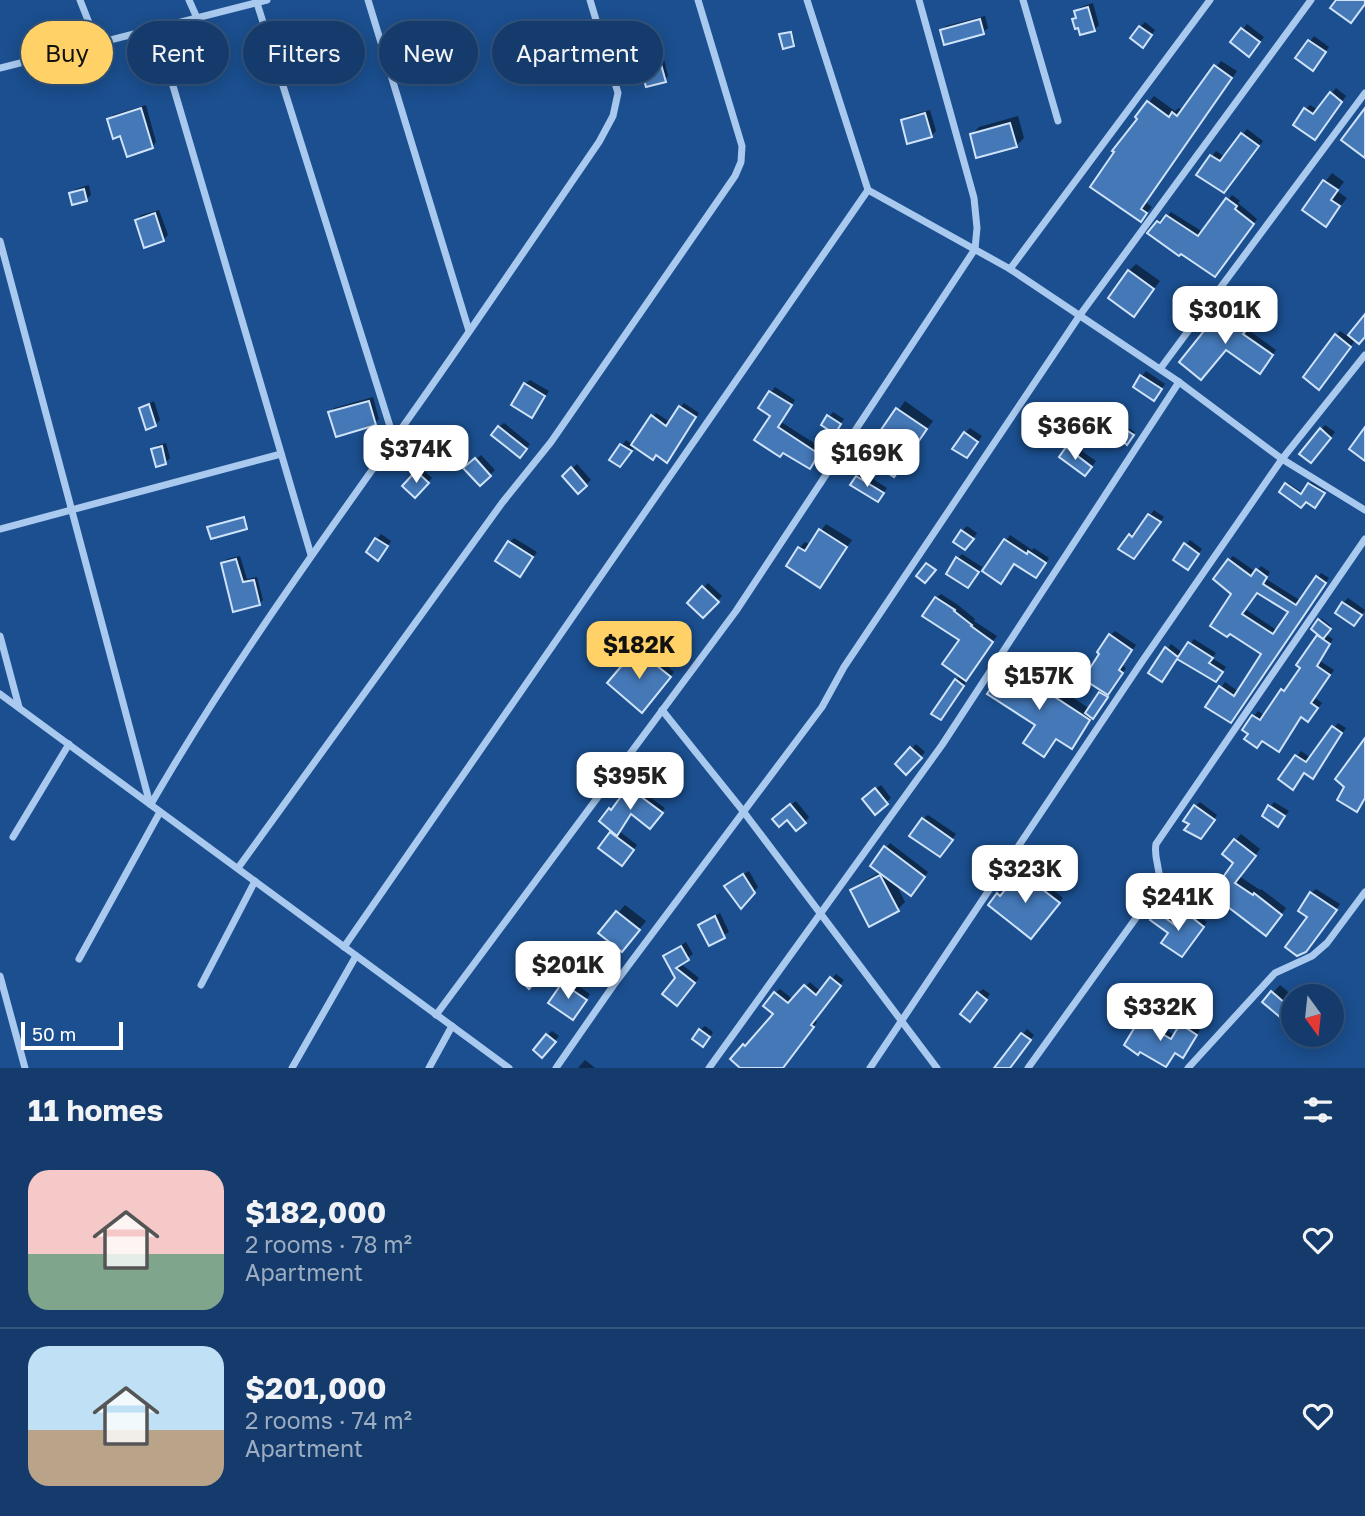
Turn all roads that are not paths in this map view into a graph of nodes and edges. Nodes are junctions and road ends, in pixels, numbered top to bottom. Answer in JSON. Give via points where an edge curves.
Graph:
{"nodes":[{"id":1,"x":80,"y":0,"type":"edge"},
{"id":2,"x":189,"y":0,"type":"edge"},
{"id":3,"x":267,"y":0,"type":"edge"},
{"id":4,"x":368,"y":0,"type":"edge"},
{"id":5,"x":590,"y":0,"type":"edge"},
{"id":6,"x":698,"y":0,"type":"edge"},
{"id":7,"x":807,"y":0,"type":"edge"},
{"id":8,"x":919,"y":0,"type":"edge"},
{"id":9,"x":1023,"y":0,"type":"edge"},
{"id":10,"x":1210,"y":0,"type":"edge"},
{"id":11,"x":1311,"y":0,"type":"edge"},
{"id":12,"x":257,"y":3,"type":"junction"},
{"id":13,"x":197,"y":18,"type":"junction"},
{"id":14,"x":88,"y":21,"type":"edge"},
{"id":15,"x":185,"y":21,"type":"edge"},
{"id":16,"x":21,"y":63,"type":"edge"},
{"id":17,"x":0,"y":68,"type":"edge"},
{"id":18,"x":172,"y":84,"type":"edge"},
{"id":19,"x":1365,"y":93,"type":"edge"},
{"id":20,"x":1058,"y":121,"type":"dead end"},
{"id":21,"x":868,"y":190,"type":"junction"},
{"id":22,"x":0,"y":241,"type":"edge"},
{"id":23,"x":975,"y":249,"type":"junction"},
{"id":24,"x":1010,"y":268,"type":"junction"},
{"id":25,"x":1080,"y":315,"type":"junction"},
{"id":26,"x":469,"y":331,"type":"junction"},
{"id":27,"x":1365,"y":355,"type":"edge"},
{"id":28,"x":1160,"y":369,"type":"junction"},
{"id":29,"x":1179,"y":382,"type":"junction"},
{"id":30,"x":394,"y":439,"type":"junction"},
{"id":31,"x":281,"y":454,"type":"junction"},
{"id":32,"x":1282,"y":459,"type":"junction"},
{"id":33,"x":1365,"y":510,"type":"edge"},
{"id":34,"x":72,"y":511,"type":"junction"},
{"id":35,"x":0,"y":529,"type":"edge"},
{"id":36,"x":1365,"y":539,"type":"edge"},
{"id":37,"x":311,"y":555,"type":"junction"},
{"id":38,"x":0,"y":636,"type":"edge"},
{"id":39,"x":0,"y":694,"type":"edge"},
{"id":40,"x":19,"y":708,"type":"junction"},
{"id":41,"x":662,"y":710,"type":"junction"},
{"id":42,"x":69,"y":744,"type":"junction"},
{"id":43,"x":150,"y":804,"type":"junction"},
{"id":44,"x":160,"y":811,"type":"junction"},
{"id":45,"x":743,"y":811,"type":"junction"},
{"id":46,"x":13,"y":837,"type":"dead end"},
{"id":47,"x":237,"y":868,"type":"junction"},
{"id":48,"x":255,"y":881,"type":"junction"},
{"id":49,"x":1365,"y":892,"type":"edge"},
{"id":50,"x":820,"y":913,"type":"junction"},
{"id":51,"x":344,"y":947,"type":"junction"},
{"id":52,"x":356,"y":956,"type":"junction"},
{"id":53,"x":79,"y":960,"type":"dead end"},
{"id":54,"x":1,"y":982,"type":"edge"},
{"id":55,"x":201,"y":985,"type":"dead end"},
{"id":56,"x":436,"y":1014,"type":"junction"},
{"id":57,"x":902,"y":1022,"type":"junction"},
{"id":58,"x":452,"y":1026,"type":"junction"},
{"id":59,"x":25,"y":1068,"type":"edge"},
{"id":60,"x":292,"y":1068,"type":"edge"},
{"id":61,"x":429,"y":1068,"type":"edge"},
{"id":62,"x":509,"y":1068,"type":"edge"},
{"id":63,"x":556,"y":1068,"type":"edge"},
{"id":64,"x":709,"y":1068,"type":"edge"},
{"id":65,"x":870,"y":1068,"type":"edge"},
{"id":66,"x":937,"y":1068,"type":"edge"},
{"id":67,"x":1028,"y":1068,"type":"edge"},
{"id":68,"x":1188,"y":1068,"type":"edge"}],
"edges":[{"from":1,"to":14,"type":"street"},
{"from":2,"to":13,"type":"street"},
{"from":3,"to":12,"type":"street"},
{"from":4,"to":26,"type":"street"},
{"from":5,"to":26,"type":"street","via":[[618,93],[613,116]]},
{"from":6,"to":47,"type":"street","via":[[742,146],[735,176],[551,442]]},
{"from":7,"to":21,"type":"street"},
{"from":8,"to":23,"type":"street","via":[[974,198]]},
{"from":9,"to":20,"type":"street"},
{"from":10,"to":24,"type":"street"},
{"from":11,"to":25,"type":"street"},
{"from":12,"to":13,"type":"street"},
{"from":12,"to":30,"type":"street"},
{"from":13,"to":15,"type":"street"},
{"from":16,"to":17,"type":"street"},
{"from":18,"to":31,"type":"street"},
{"from":19,"to":28,"type":"street"},
{"from":21,"to":23,"type":"street"},
{"from":21,"to":51,"type":"street"},
{"from":22,"to":34,"type":"street"},
{"from":23,"to":24,"type":"street"},
{"from":23,"to":41,"type":"street","via":[[736,611]]},
{"from":24,"to":25,"type":"street"},
{"from":25,"to":28,"type":"street"},
{"from":25,"to":45,"type":"street","via":[[844,667],[822,707]]},
{"from":26,"to":30,"type":"street"},
{"from":27,"to":32,"type":"street"},
{"from":28,"to":29,"type":"street"},
{"from":29,"to":32,"type":"street"},
{"from":29,"to":50,"type":"street","via":[[942,745]]},
{"from":30,"to":37,"type":"street"},
{"from":31,"to":34,"type":"street"},
{"from":31,"to":37,"type":"street"},
{"from":32,"to":33,"type":"street"},
{"from":32,"to":57,"type":"street"},
{"from":34,"to":35,"type":"street"},
{"from":34,"to":43,"type":"street"},
{"from":36,"to":67,"type":"street","via":[[1156,844],[1159,886]]},
{"from":37,"to":43,"type":"street"},
{"from":38,"to":40,"type":"street"},
{"from":39,"to":40,"type":"street"},
{"from":40,"to":42,"type":"street"},
{"from":41,"to":45,"type":"street"},
{"from":41,"to":56,"type":"street"},
{"from":42,"to":43,"type":"street"},
{"from":42,"to":46,"type":"street"},
{"from":43,"to":44,"type":"street"},
{"from":44,"to":47,"type":"street"},
{"from":44,"to":53,"type":"street"},
{"from":45,"to":50,"type":"street"},
{"from":45,"to":63,"type":"street"},
{"from":47,"to":48,"type":"street"},
{"from":48,"to":51,"type":"street"},
{"from":48,"to":55,"type":"street"},
{"from":49,"to":68,"type":"street","via":[[1327,943],[1312,956],[1275,973]]},
{"from":50,"to":57,"type":"street"},
{"from":50,"to":64,"type":"street"},
{"from":51,"to":52,"type":"street"},
{"from":52,"to":56,"type":"street"},
{"from":52,"to":60,"type":"street"},
{"from":54,"to":59,"type":"street"},
{"from":56,"to":58,"type":"street"},
{"from":57,"to":65,"type":"street"},
{"from":57,"to":66,"type":"street"},
{"from":58,"to":61,"type":"street"},
{"from":58,"to":62,"type":"street"}]}
